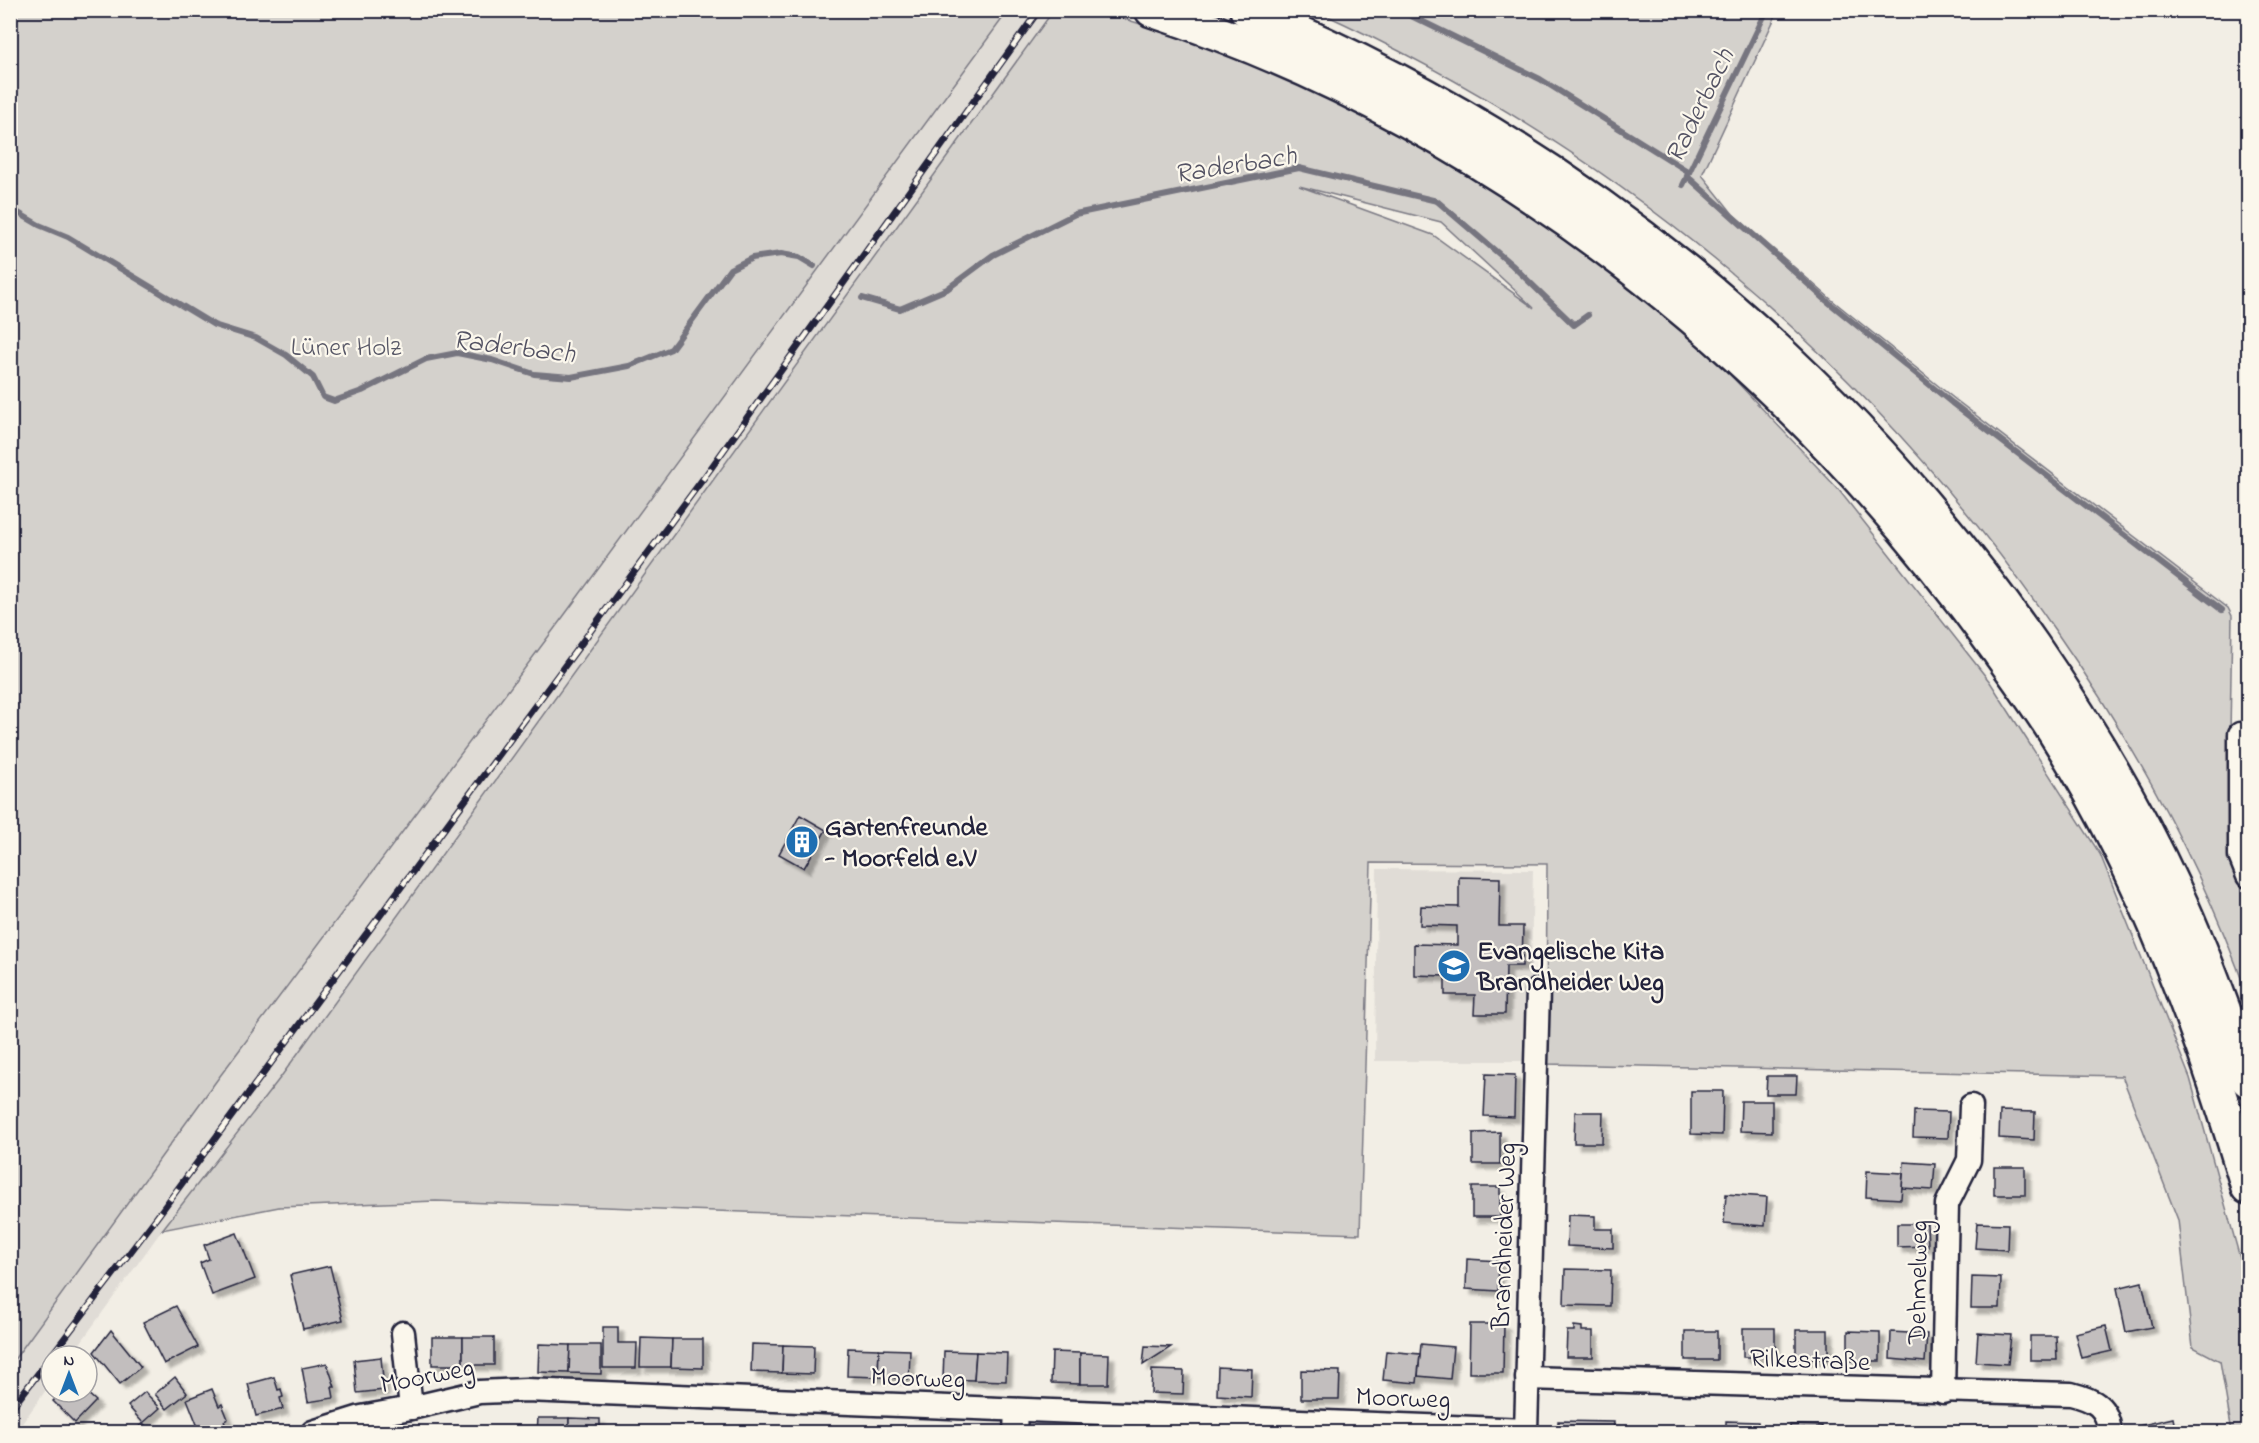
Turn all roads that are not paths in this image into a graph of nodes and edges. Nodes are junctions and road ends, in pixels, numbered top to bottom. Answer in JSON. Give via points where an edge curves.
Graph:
{"nodes":[{"id":1,"x":1152,"y":10,"type":"edge"},
{"id":2,"x":1247,"y":10,"type":"edge"},
{"id":3,"x":2240,"y":734,"type":"dead end"},
{"id":4,"x":2248,"y":876,"type":"edge"},
{"id":5,"x":1539,"y":990,"type":"dead end"},
{"id":6,"x":2248,"y":1080,"type":"edge"},
{"id":7,"x":1971,"y":1106,"type":"dead end"},
{"id":8,"x":2248,"y":1187,"type":"edge"},
{"id":9,"x":403,"y":1333,"type":"dead end"},
{"id":10,"x":1527,"y":1378,"type":"junction"},
{"id":11,"x":1943,"y":1392,"type":"junction"},
{"id":12,"x":411,"y":1408,"type":"junction"},
{"id":13,"x":1016,"y":1410,"type":"junction"},
{"id":14,"x":1526,"y":1431,"type":"edge"},
{"id":15,"x":313,"y":1432,"type":"edge"},
{"id":16,"x":1015,"y":1432,"type":"edge"},
{"id":17,"x":2110,"y":1432,"type":"edge"}],
"edges":[{"from":1,"to":8,"type":"highway","via":[[1360,97],[1519,188],[1616,258],[1707,331],[1833,450],[1968,608],[2064,747],[2115,840],[2165,948]]},
{"from":2,"to":6,"type":"highway","via":[[1432,99],[1584,194],[1727,305],[1856,427],[1928,507],[1994,590],[2086,725],[2173,886],[2214,982]]},
{"from":3,"to":4,"type":"street","via":[[2240,856]]},
{"from":5,"to":10,"type":"street","name":"Brandheider Weg"},
{"from":7,"to":11,"type":"street","name":"Dehmelweg","via":[[1968,1160],[1947,1204]]},
{"from":9,"to":12,"type":"street"},
{"from":10,"to":11,"type":"street","name":"Rilkestraße"},
{"from":10,"to":14,"type":"street","name":"Brandheider Weg"},
{"from":11,"to":17,"type":"street","name":"Rilkestraße","via":[[2071,1394],[2091,1399],[2102,1408]]},
{"from":12,"to":13,"type":"street","name":"Moorweg","via":[[479,1392],[526,1390]]},
{"from":12,"to":15,"type":"street","name":"Moorweg","via":[[361,1417]]},
{"from":13,"to":14,"type":"street","name":"Moorweg"},
{"from":13,"to":16,"type":"street"}]}
